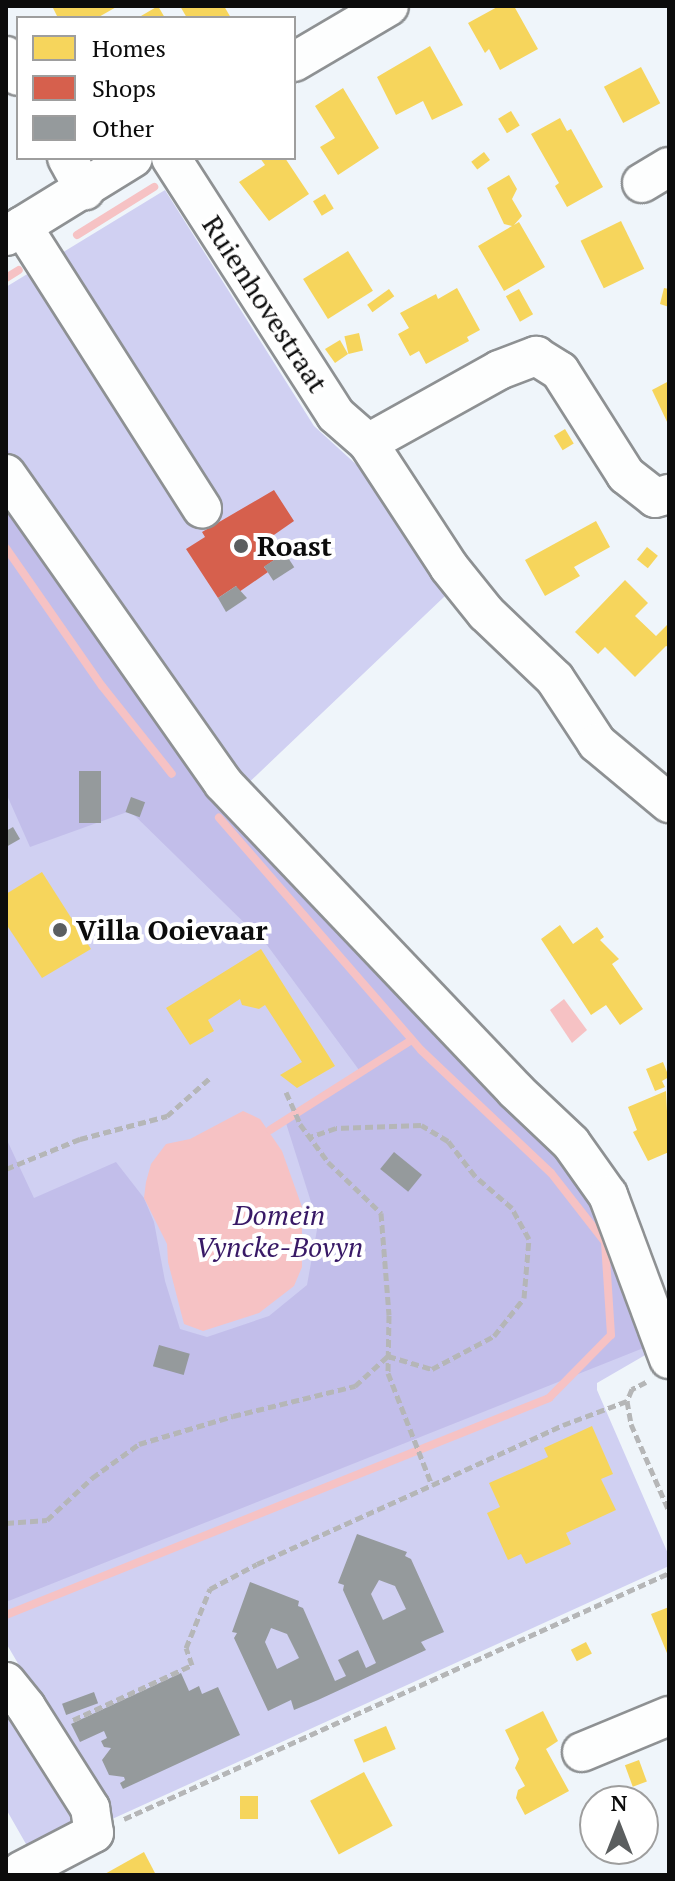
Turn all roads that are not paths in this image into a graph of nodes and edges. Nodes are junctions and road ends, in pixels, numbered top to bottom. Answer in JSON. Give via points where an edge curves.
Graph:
{"nodes":[{"id":1,"x":389,"y":6,"type":"edge"},
{"id":2,"x":296,"y":61,"type":"edge"},
{"id":3,"x":126,"y":160,"type":"edge"},
{"id":4,"x":172,"y":160,"type":"edge"},
{"id":5,"x":76,"y":174,"type":"edge"},
{"id":6,"x":14,"y":231,"type":"edge"},
{"id":7,"x":368,"y":443,"type":"junction"},
{"id":8,"x":6,"y":474,"type":"edge"},
{"id":9,"x":669,"y":494,"type":"edge"},
{"id":10,"x":202,"y":509,"type":"dead end"},
{"id":11,"x":669,"y":803,"type":"edge"},
{"id":12,"x":666,"y":1364,"type":"edge"},
{"id":13,"x":6,"y":1682,"type":"edge"},
{"id":14,"x":669,"y":1716,"type":"edge"},
{"id":15,"x":582,"y":1752,"type":"dead end"},
{"id":16,"x":17,"y":1864,"type":"edge"}],
"edges":[{"from":1,"to":2,"type":"street"},
{"from":3,"to":5,"type":"street"},
{"from":4,"to":7,"type":"street","name":"Ruienhovestraat","via":[[336,415]]},
{"from":5,"to":6,"type":"street"},
{"from":6,"to":10,"type":"street"},
{"from":7,"to":9,"type":"street","via":[[499,370],[536,356],[560,371],[626,475],[655,498]]},
{"from":7,"to":11,"type":"street","name":"Ruienhovestraat","via":[[449,567],[486,613],[555,679],[597,743]]},
{"from":8,"to":12,"type":"street","via":[[223,783],[571,1143],[608,1195]]},
{"from":13,"to":16,"type":"street","via":[[90,1808],[94,1833]]},
{"from":14,"to":15,"type":"street"}]}
